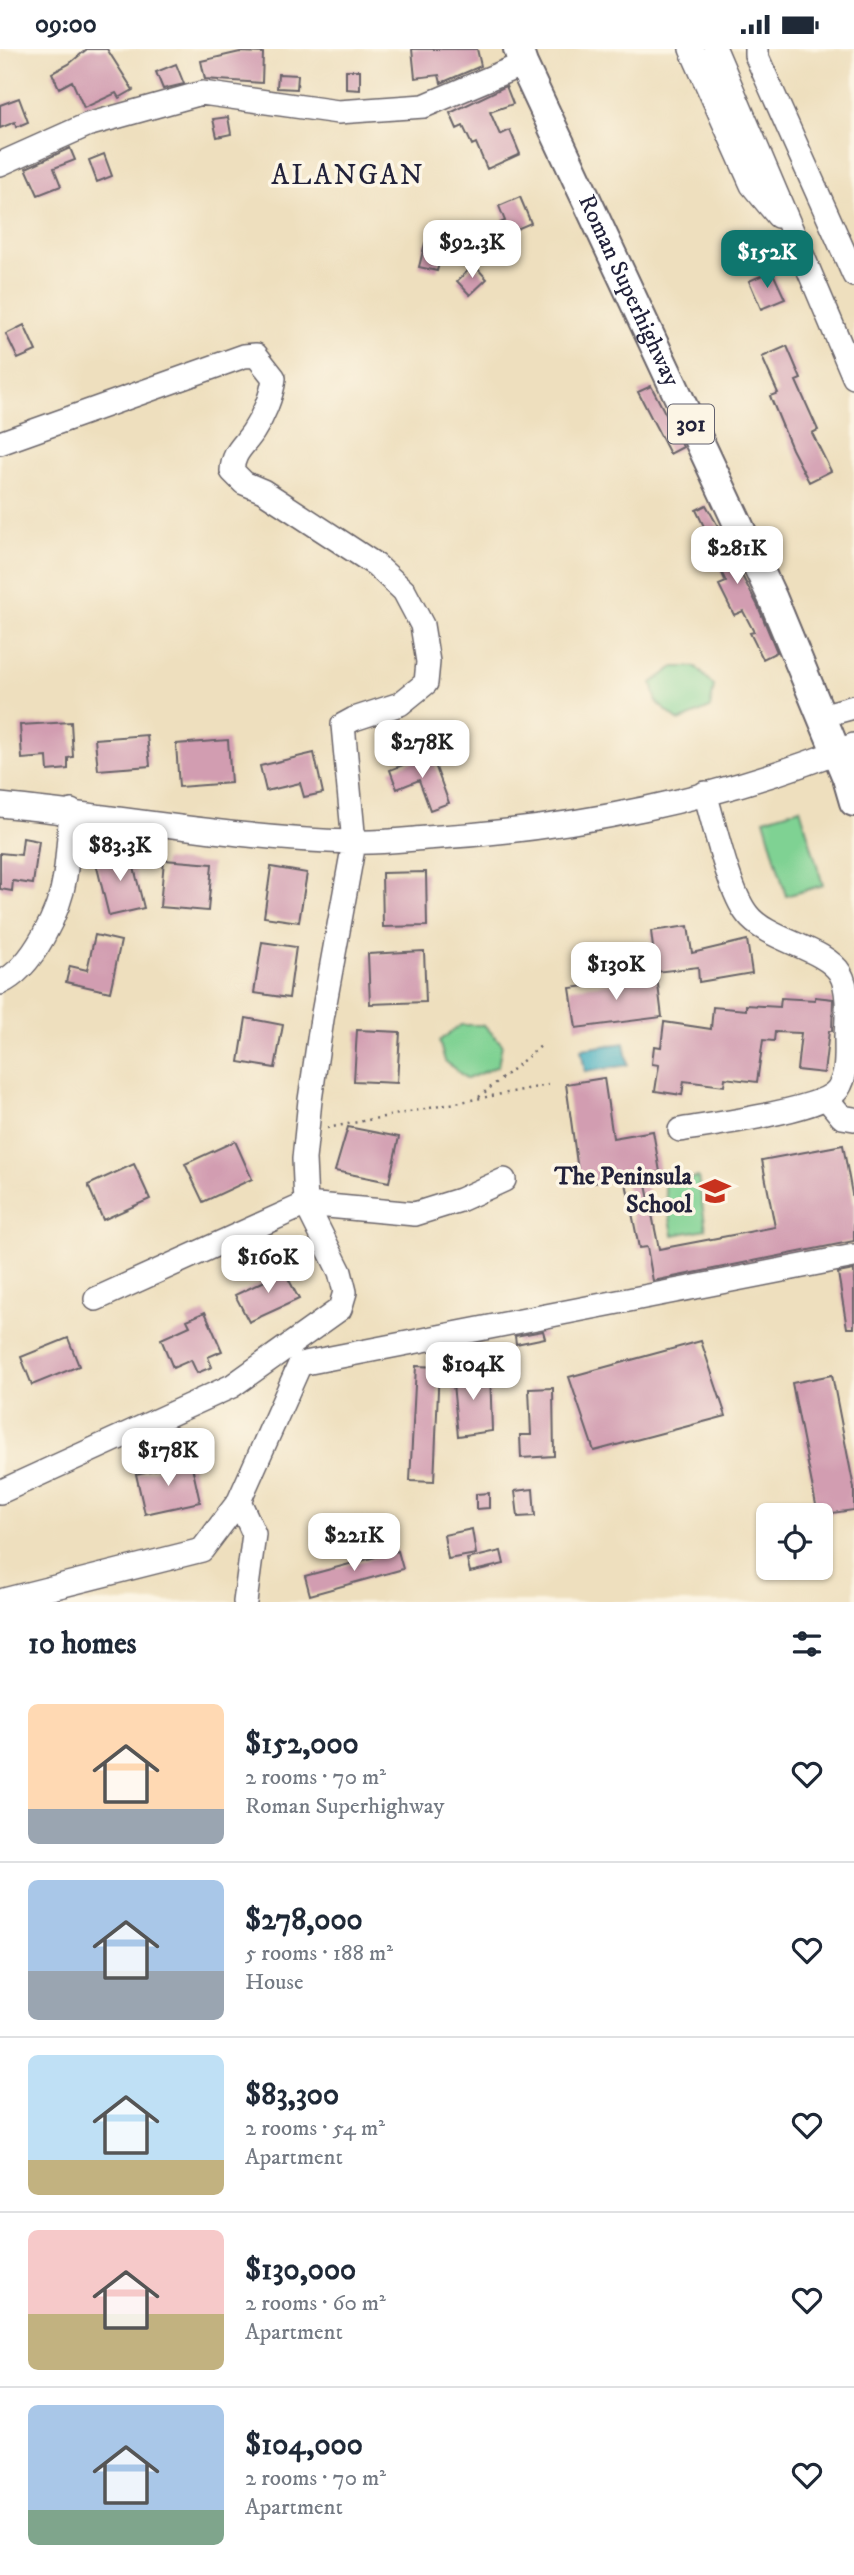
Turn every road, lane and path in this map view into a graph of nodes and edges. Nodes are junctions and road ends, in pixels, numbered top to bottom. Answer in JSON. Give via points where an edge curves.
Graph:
{"nodes":[{"id":1,"x":691,"y":49,"type":"edge"},
{"id":2,"x":715,"y":49,"type":"edge"},
{"id":3,"x":756,"y":49,"type":"edge"},
{"id":4,"x":521,"y":57,"type":"edge"},
{"id":5,"x":0,"y":164,"type":"edge"},
{"id":6,"x":794,"y":235,"type":"junction"},
{"id":7,"x":854,"y":275,"type":"edge"},
{"id":8,"x":854,"y":377,"type":"edge"},
{"id":9,"x":0,"y":443,"type":"edge"},
{"id":10,"x":854,"y":707,"type":"edge"},
{"id":11,"x":821,"y":716,"type":"junction"},
{"id":12,"x":846,"y":749,"type":"edge"},
{"id":13,"x":705,"y":793,"type":"junction"},
{"id":14,"x":854,"y":802,"type":"edge"},
{"id":15,"x":0,"y":804,"type":"edge"},
{"id":16,"x":71,"y":811,"type":"junction"},
{"id":17,"x":354,"y":843,"type":"junction"},
{"id":18,"x":0,"y":983,"type":"edge"},
{"id":19,"x":542,"y":1045,"type":"dead end"},
{"id":20,"x":548,"y":1085,"type":"dead end"},
{"id":21,"x":477,"y":1099,"type":"junction"},
{"id":22,"x":827,"y":1099,"type":"junction"},
{"id":23,"x":854,"y":1119,"type":"edge"},
{"id":24,"x":680,"y":1130,"type":"dead end"},
{"id":25,"x":306,"y":1132,"type":"junction"},
{"id":26,"x":504,"y":1180,"type":"dead end"},
{"id":27,"x":306,"y":1204,"type":"junction"},
{"id":28,"x":854,"y":1256,"type":"edge"},
{"id":29,"x":96,"y":1299,"type":"dead end"},
{"id":30,"x":314,"y":1328,"type":"junction"},
{"id":31,"x":300,"y":1364,"type":"junction"},
{"id":32,"x":0,"y":1492,"type":"edge"},
{"id":33,"x":239,"y":1501,"type":"junction"},
{"id":34,"x":0,"y":1601,"type":"edge"},
{"id":35,"x":245,"y":1602,"type":"edge"}],
"edges":[{"from":1,"to":6,"type":"street","via":[[752,185]]},
{"from":2,"to":6,"type":"street"},
{"from":3,"to":7,"type":"street"},
{"from":4,"to":5,"type":"street","via":[[424,106],[338,112],[202,93],[87,125]]},
{"from":4,"to":11,"type":"main road","name":"Roman Superhighway","number":"301","via":[[773,599]]},
{"from":6,"to":8,"type":"street"},
{"from":9,"to":17,"type":"street","via":[[244,356],[256,355],[265,364],[274,379],[272,395],[253,432],[238,448],[232,471],[376,565],[404,591],[426,640],[426,683],[419,691],[343,725]]},
{"from":10,"to":11,"type":"street"},
{"from":11,"to":12,"type":"main road","name":"Roman Superhighway","number":"301"},
{"from":12,"to":13,"type":"street"},
{"from":12,"to":14,"type":"main road","name":"Roman Superhighway","number":"301"},
{"from":13,"to":17,"type":"street","via":[[533,828]]},
{"from":13,"to":22,"type":"street","via":[[745,912],[757,926],[828,962],[840,973],[847,1018],[844,1074]]},
{"from":15,"to":16,"type":"street"},
{"from":16,"to":17,"type":"street","via":[[246,835]]},
{"from":16,"to":18,"type":"street","via":[[64,879],[43,940],[13,977]]},
{"from":17,"to":25,"type":"street"},
{"from":19,"to":21,"type":"path"},
{"from":20,"to":21,"type":"path"},
{"from":21,"to":25,"type":"path"},
{"from":22,"to":23,"type":"street","via":[[842,1117]]},
{"from":22,"to":24,"type":"street"},
{"from":25,"to":27,"type":"street"},
{"from":26,"to":27,"type":"street","via":[[415,1214]]},
{"from":27,"to":29,"type":"street"},
{"from":27,"to":30,"type":"street","via":[[340,1272],[345,1292],[340,1309]]},
{"from":28,"to":31,"type":"street"},
{"from":30,"to":31,"type":"street","via":[[318,1343]]},
{"from":30,"to":32,"type":"street","via":[[232,1386]]},
{"from":31,"to":33,"type":"street"},
{"from":33,"to":34,"type":"street","via":[[202,1550]]},
{"from":33,"to":35,"type":"street","via":[[254,1534]]}]}
